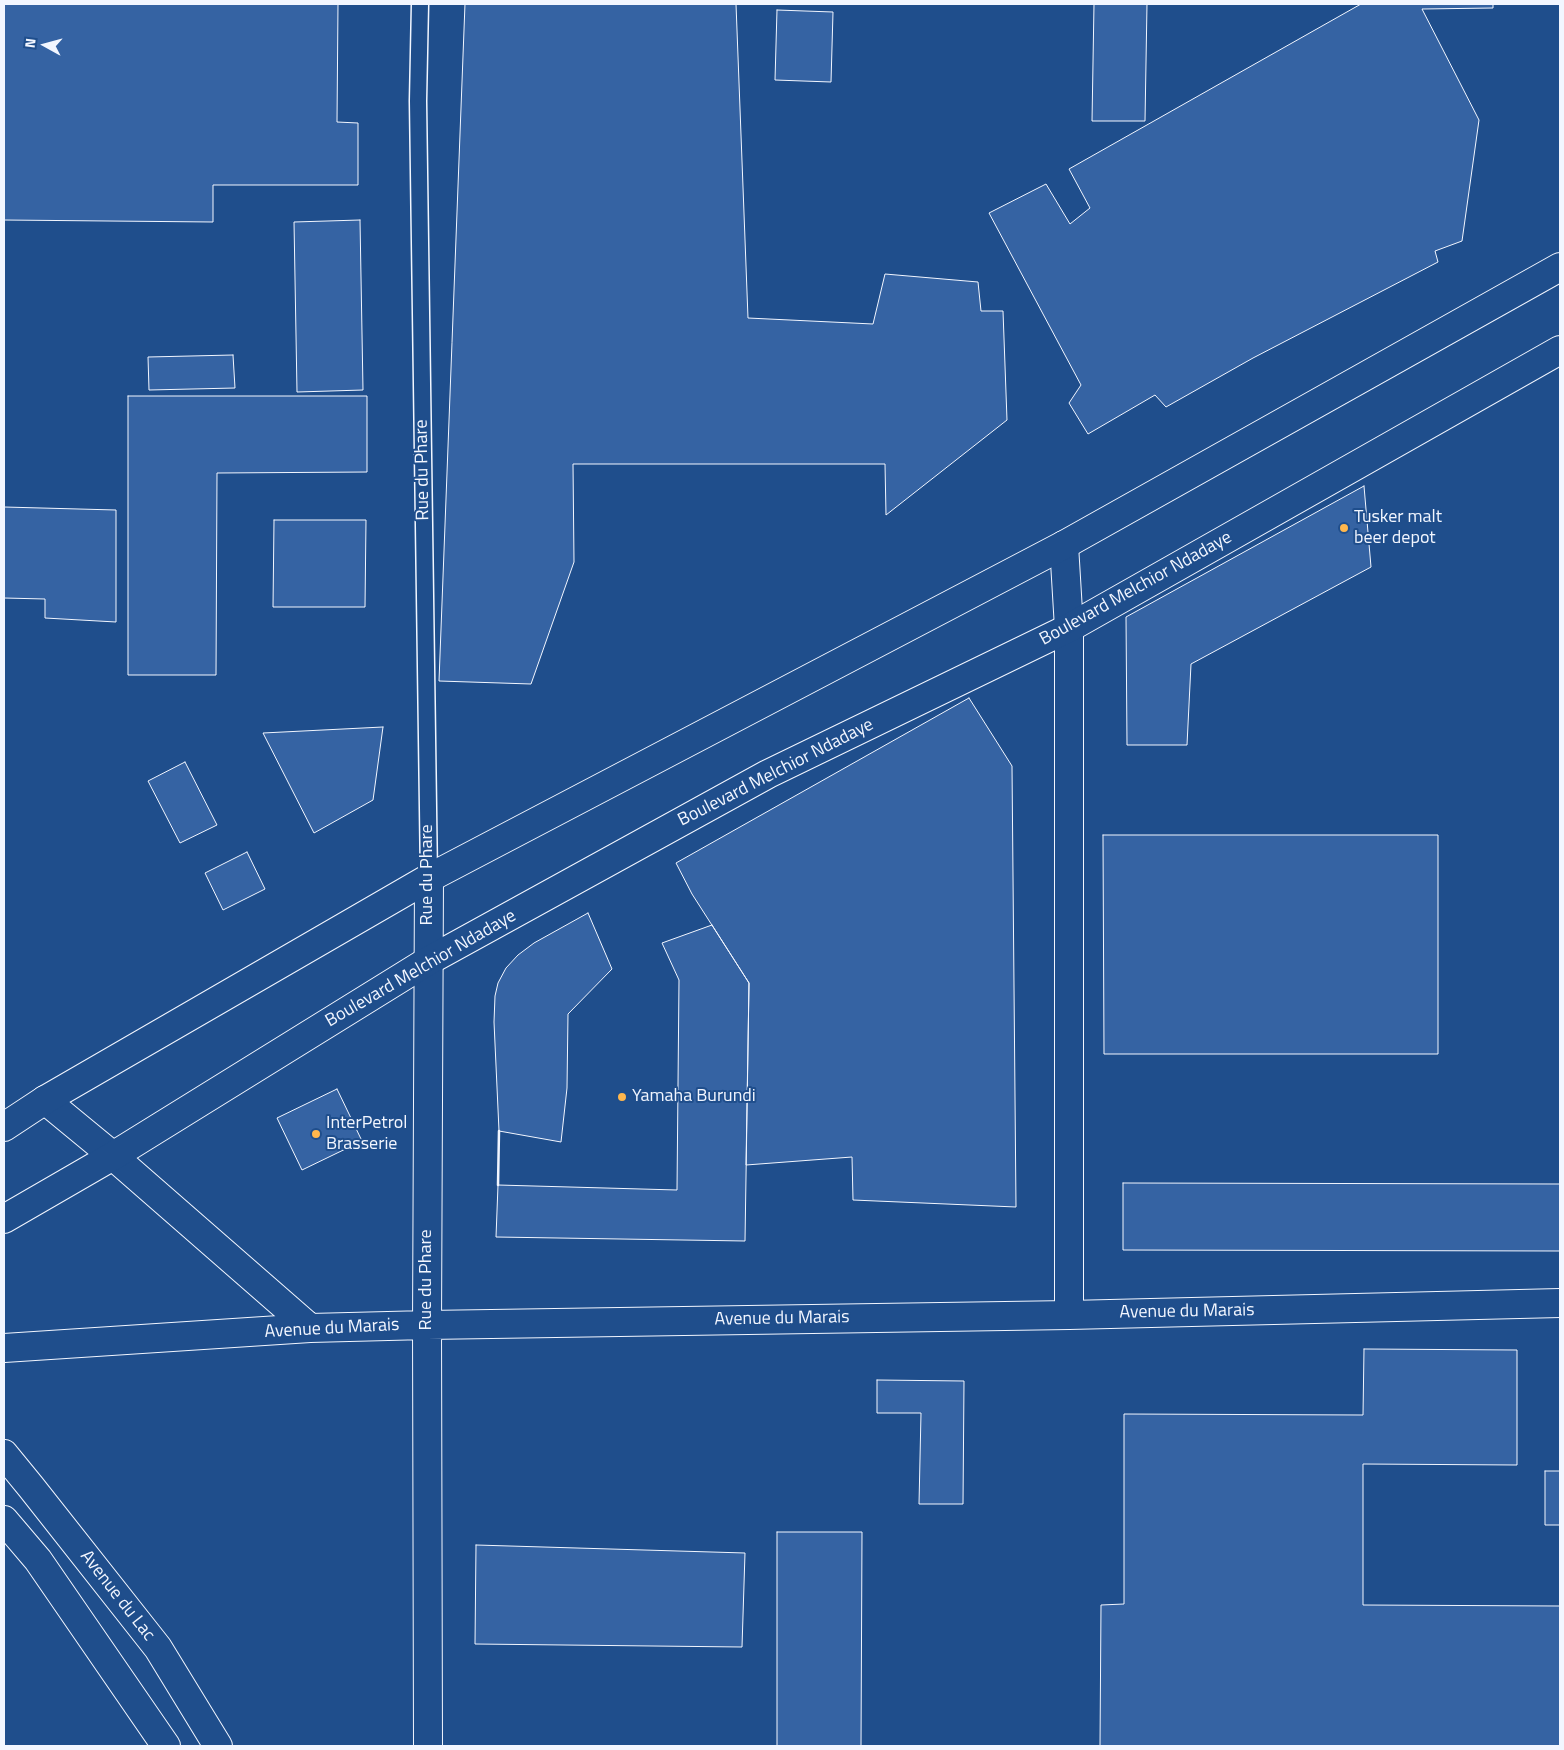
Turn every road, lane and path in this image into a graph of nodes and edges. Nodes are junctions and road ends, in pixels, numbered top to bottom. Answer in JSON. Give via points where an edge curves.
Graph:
{"nodes":[{"id":1,"x":420,"y":4,"type":"edge"},
{"id":2,"x":1560,"y":267,"type":"edge"},
{"id":3,"x":1560,"y":350,"type":"edge"},
{"id":4,"x":1064,"y":544,"type":"junction"},
{"id":5,"x":1069,"y":628,"type":"junction"},
{"id":6,"x":429,"y":878,"type":"junction"},
{"id":7,"x":428,"y":961,"type":"junction"},
{"id":8,"x":46,"y":1100,"type":"junction"},
{"id":9,"x":4,"y":1127,"type":"edge"},
{"id":10,"x":113,"y":1156,"type":"junction"},
{"id":11,"x":4,"y":1219,"type":"edge"},
{"id":12,"x":1560,"y":1302,"type":"edge"},
{"id":13,"x":1069,"y":1315,"type":"junction"},
{"id":14,"x":427,"y":1324,"type":"junction"},
{"id":15,"x":310,"y":1328,"type":"junction"},
{"id":16,"x":4,"y":1348,"type":"edge"},
{"id":17,"x":4,"y":1454,"type":"edge"},
{"id":18,"x":4,"y":1520,"type":"edge"},
{"id":19,"x":166,"y":1746,"type":"edge"},
{"id":20,"x":218,"y":1746,"type":"edge"},
{"id":21,"x":428,"y":1746,"type":"edge"}],
"edges":[{"from":1,"to":6,"type":"lane","name":"Rue du Phare","via":[[418,101]]},
{"from":2,"to":4,"type":"main road"},
{"from":3,"to":5,"type":"main road","name":"Boulevard Melchior Ndadaye"},
{"from":4,"to":5,"type":"main road"},
{"from":4,"to":6,"type":"main road"},
{"from":5,"to":7,"type":"main road","name":"Boulevard Melchior Ndadaye","via":[[768,774]]},
{"from":5,"to":13,"type":"main road"},
{"from":6,"to":7,"type":"main road","name":"Rue du Phare"},
{"from":6,"to":8,"type":"main road"},
{"from":7,"to":10,"type":"main road","name":"Boulevard Melchior Ndadaye"},
{"from":7,"to":14,"type":"main road","name":"Rue du Phare"},
{"from":8,"to":9,"type":"main road"},
{"from":8,"to":10,"type":"main road"},
{"from":10,"to":11,"type":"main road","name":"Boulevard Melchior Ndadaye"},
{"from":10,"to":15,"type":"main road"},
{"from":12,"to":13,"type":"main road","name":"Avenue du Marais"},
{"from":13,"to":14,"type":"main road","name":"Avenue du Marais"},
{"from":14,"to":15,"type":"main road","name":"Avenue du Marais"},
{"from":14,"to":21,"type":"main road","name":"Rue du Phare"},
{"from":15,"to":16,"type":"main road","name":"Avenue du Marais"},
{"from":17,"to":20,"type":"main road","name":"Avenue du Lac","via":[[158,1648]]},
{"from":18,"to":19,"type":"main road","via":[[38,1560]]}]}
